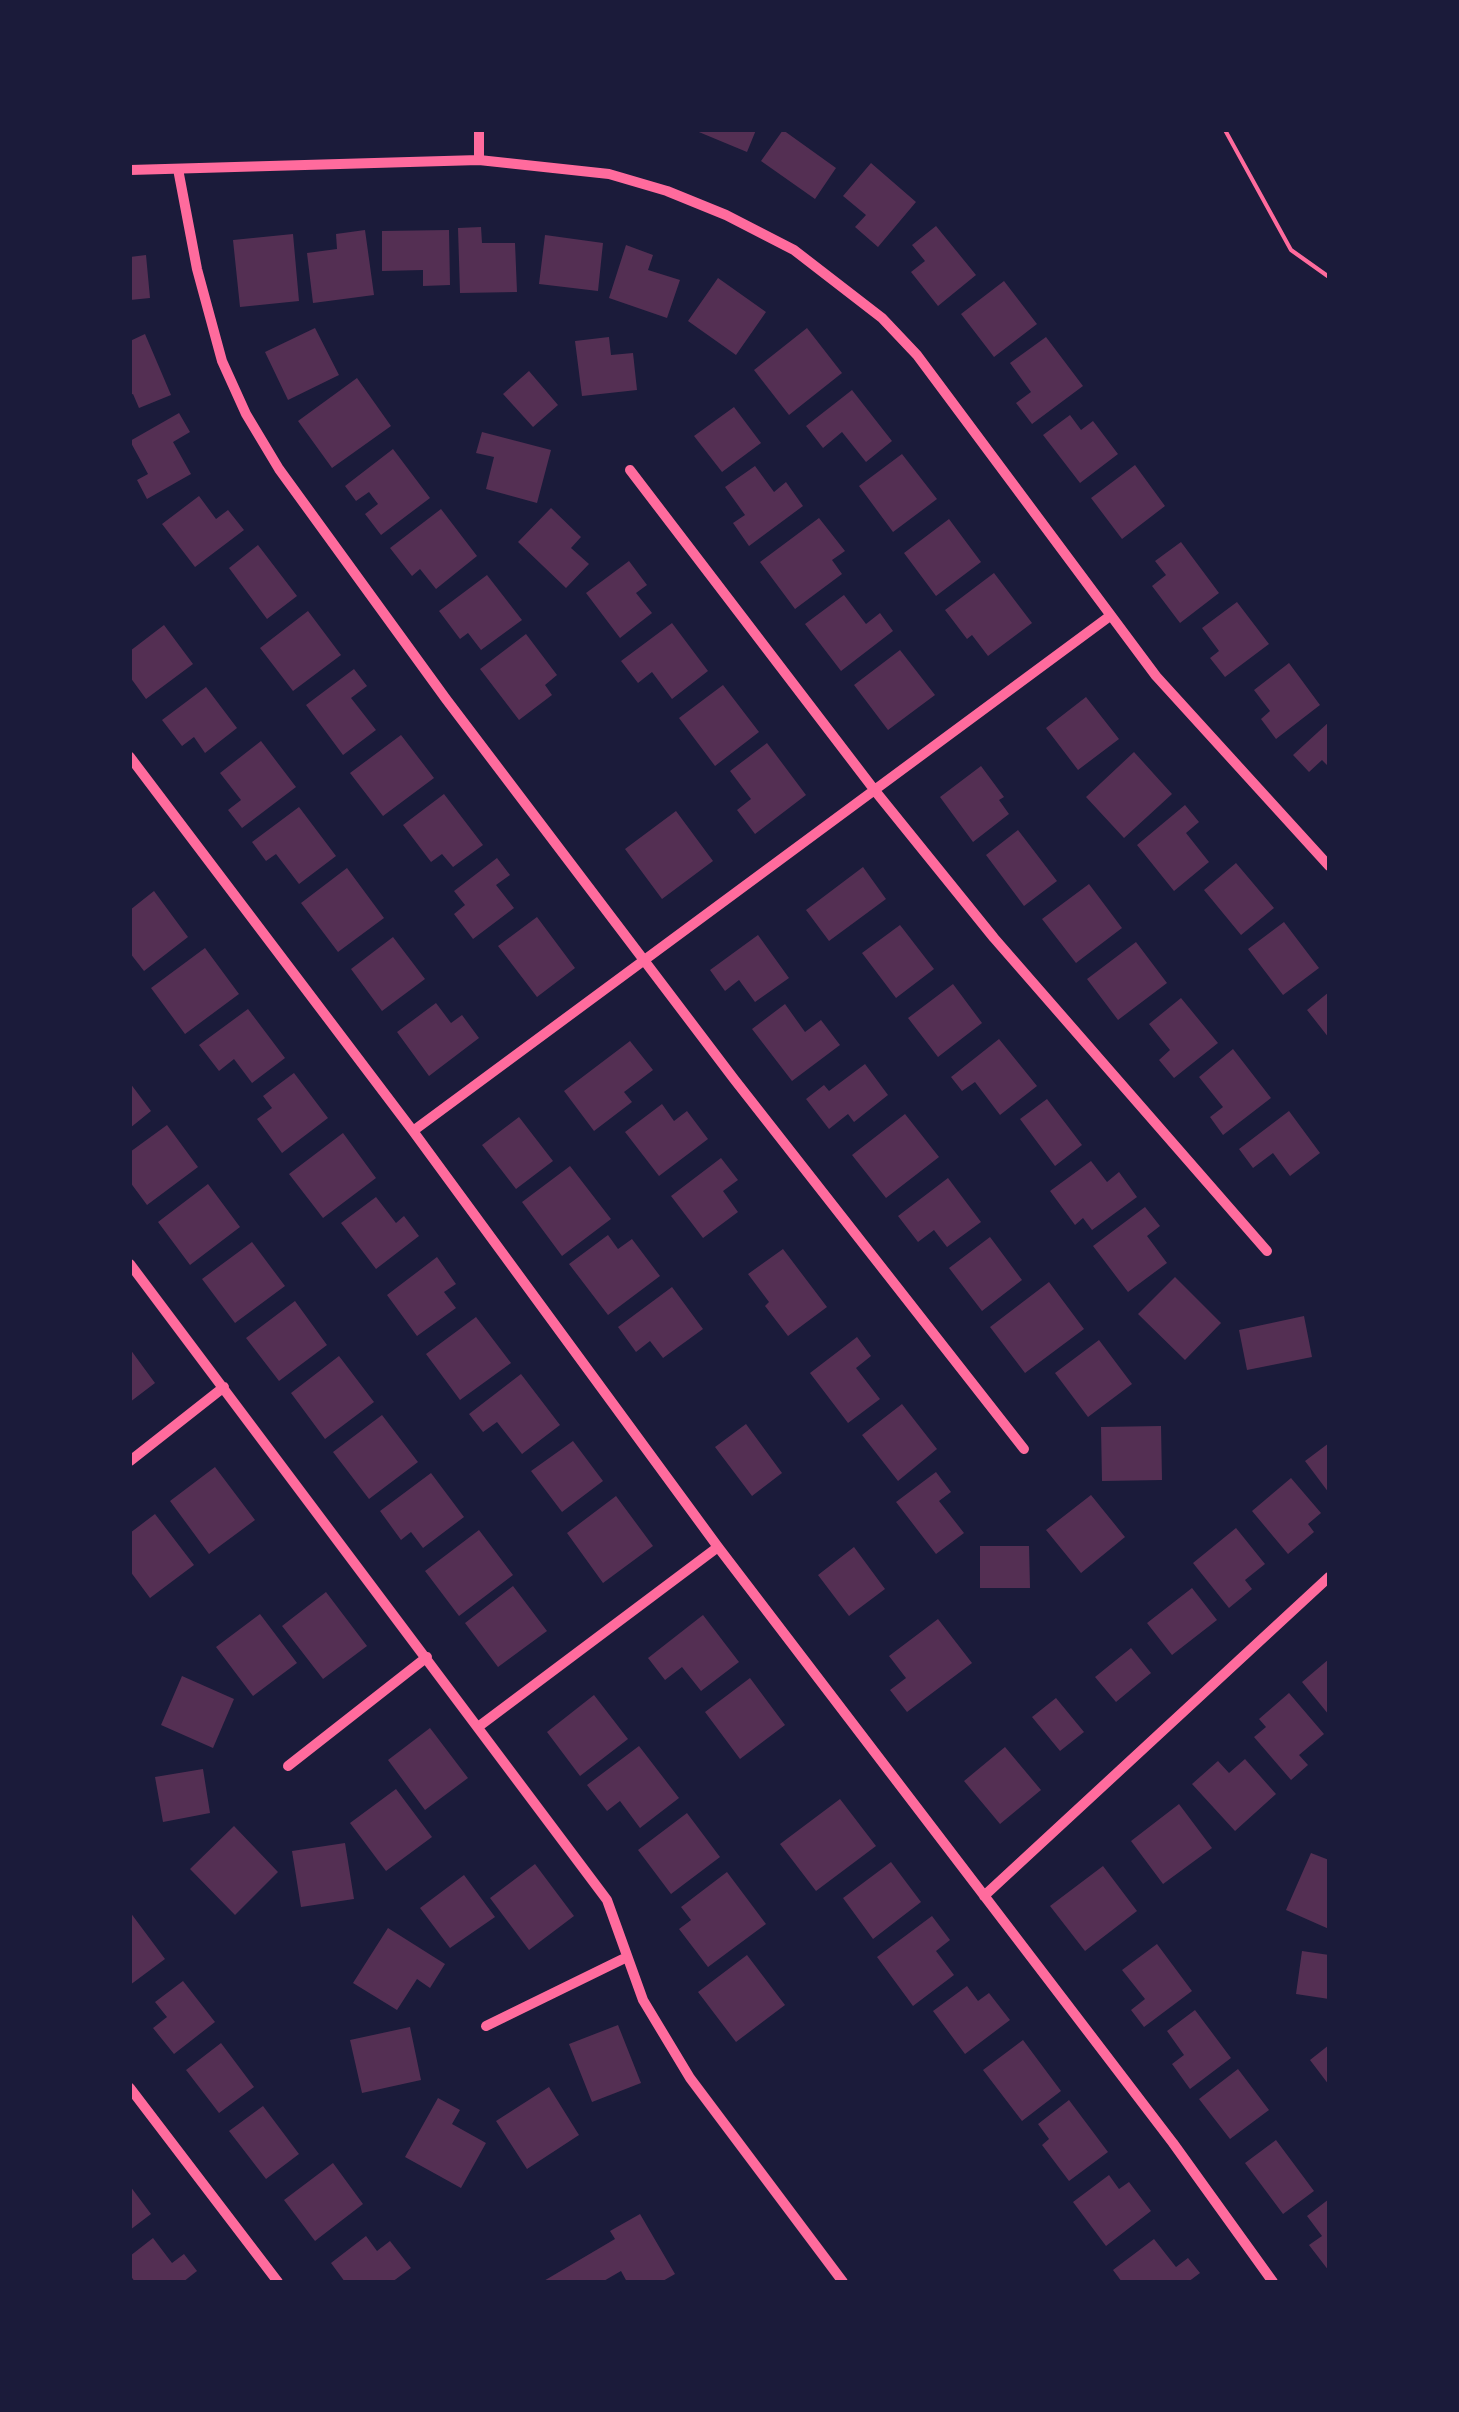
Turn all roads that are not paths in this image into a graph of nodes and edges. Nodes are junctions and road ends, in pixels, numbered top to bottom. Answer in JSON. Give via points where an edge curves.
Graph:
{"nodes":[{"id":1,"x":479,"y":130,"type":"edge"},
{"id":2,"x":479,"y":160,"type":"junction"},
{"id":3,"x":178,"y":168,"type":"junction"},
{"id":4,"x":130,"y":170,"type":"edge"},
{"id":5,"x":630,"y":470,"type":"dead end"},
{"id":6,"x":1110,"y":616,"type":"junction"},
{"id":7,"x":130,"y":757,"type":"edge"},
{"id":8,"x":876,"y":792,"type":"junction"},
{"id":9,"x":1329,"y":866,"type":"edge"},
{"id":10,"x":646,"y":962,"type":"junction"},
{"id":11,"x":413,"y":1131,"type":"junction"},
{"id":12,"x":1267,"y":1251,"type":"dead end"},
{"id":13,"x":130,"y":1264,"type":"edge"},
{"id":14,"x":224,"y":1387,"type":"junction"},
{"id":15,"x":1024,"y":1449,"type":"dead end"},
{"id":16,"x":130,"y":1461,"type":"edge"},
{"id":17,"x":718,"y":1547,"type":"junction"},
{"id":18,"x":1329,"y":1577,"type":"edge"},
{"id":19,"x":427,"y":1657,"type":"junction"},
{"id":20,"x":478,"y":1726,"type":"junction"},
{"id":21,"x":288,"y":1766,"type":"dead end"},
{"id":22,"x":984,"y":1896,"type":"junction"},
{"id":23,"x":627,"y":1957,"type":"junction"},
{"id":24,"x":486,"y":2026,"type":"dead end"},
{"id":25,"x":130,"y":2088,"type":"edge"},
{"id":26,"x":278,"y":2282,"type":"edge"},
{"id":27,"x":843,"y":2282,"type":"edge"},
{"id":28,"x":1273,"y":2282,"type":"edge"}],
"edges":[{"from":1,"to":2,"type":"street"},
{"from":2,"to":3,"type":"street"},
{"from":2,"to":6,"type":"street","via":[[624,178],[726,214],[794,250],[882,318],[916,355]]},
{"from":3,"to":4,"type":"street"},
{"from":3,"to":10,"type":"street","via":[[196,270],[222,361],[246,414],[435,684]]},
{"from":5,"to":8,"type":"street"},
{"from":6,"to":8,"type":"street"},
{"from":6,"to":9,"type":"street"},
{"from":7,"to":11,"type":"street"},
{"from":8,"to":10,"type":"street"},
{"from":8,"to":12,"type":"street"},
{"from":10,"to":11,"type":"street"},
{"from":10,"to":15,"type":"street"},
{"from":11,"to":17,"type":"street"},
{"from":13,"to":14,"type":"street"},
{"from":14,"to":16,"type":"street"},
{"from":14,"to":19,"type":"street"},
{"from":17,"to":20,"type":"street"},
{"from":17,"to":22,"type":"street"},
{"from":18,"to":22,"type":"street"},
{"from":19,"to":20,"type":"street"},
{"from":19,"to":21,"type":"street"},
{"from":20,"to":23,"type":"street","via":[[607,1900]]},
{"from":22,"to":28,"type":"street"},
{"from":23,"to":24,"type":"street"},
{"from":23,"to":27,"type":"street","via":[[643,2000],[690,2078]]},
{"from":25,"to":26,"type":"street"}]}
